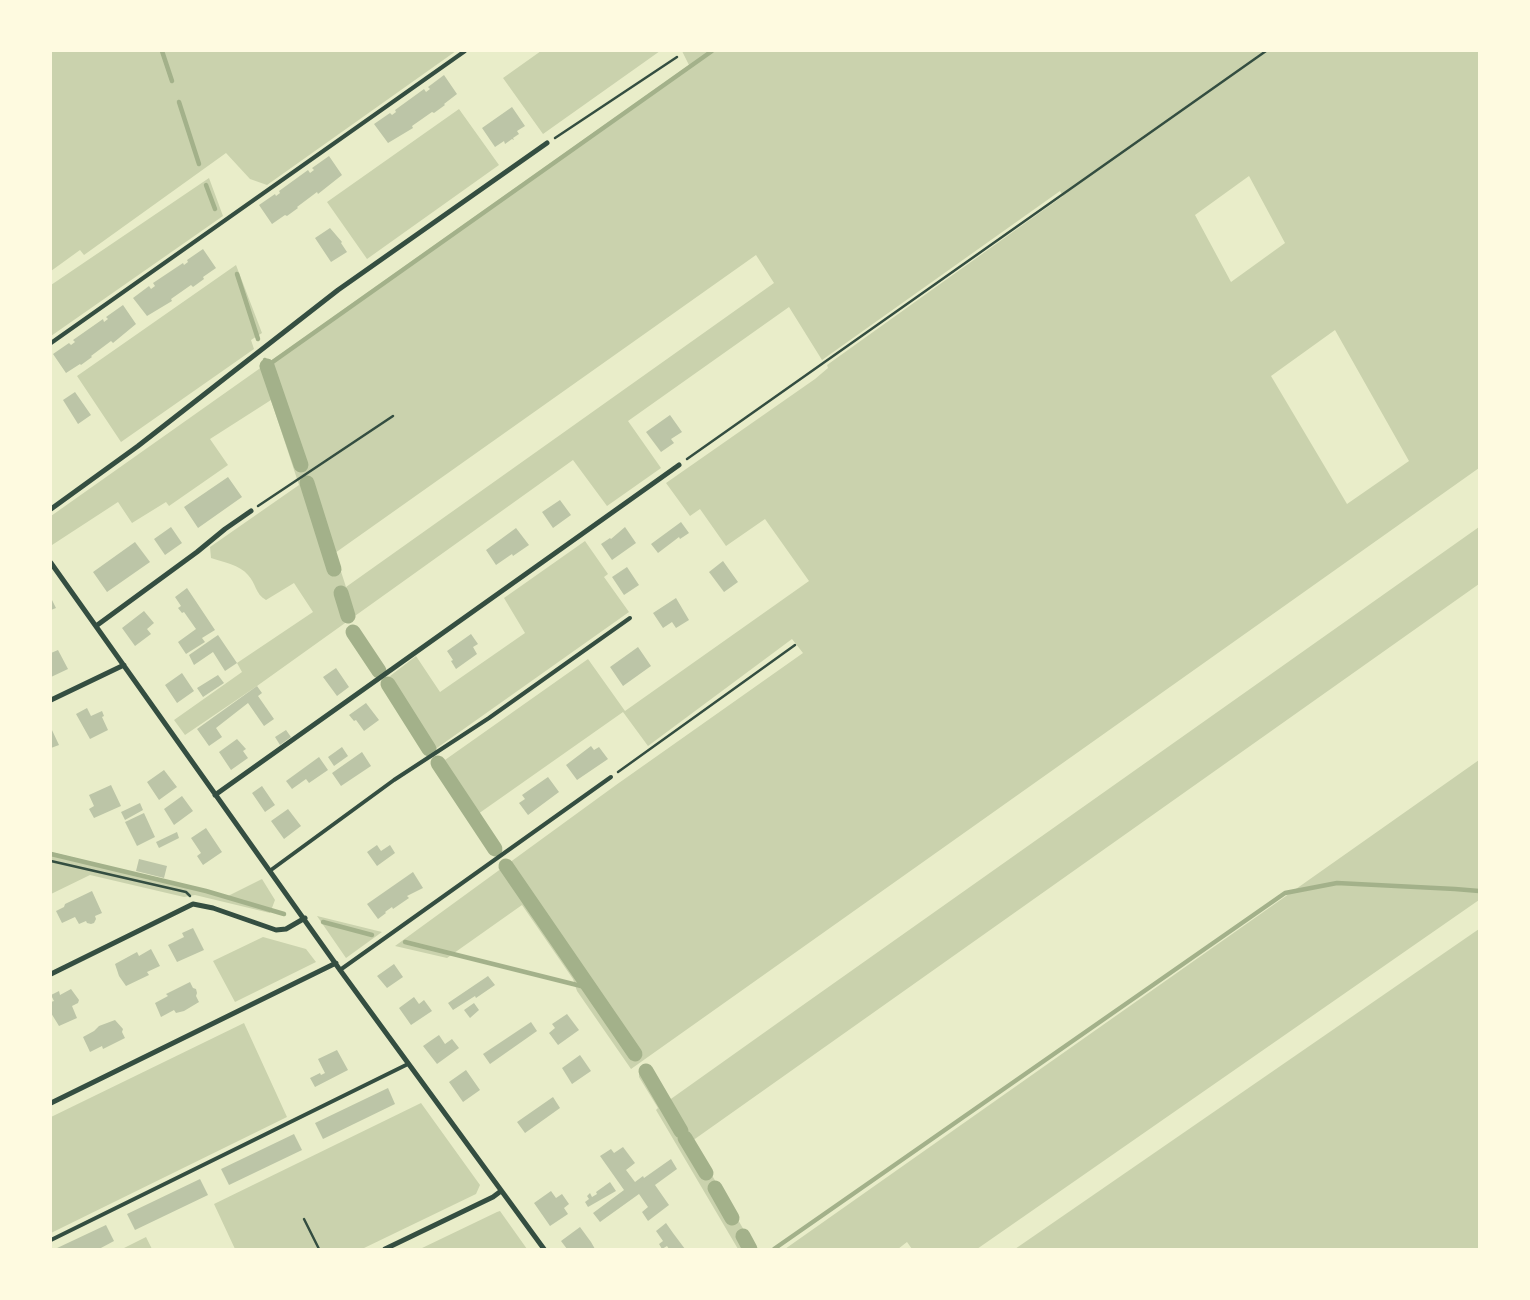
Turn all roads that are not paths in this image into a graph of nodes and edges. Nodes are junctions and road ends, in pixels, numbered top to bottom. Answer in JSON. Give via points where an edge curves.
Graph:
{"nodes":[{"id":1,"x":465,"y":51,"type":"edge"},
{"id":2,"x":547,"y":142,"type":"road end"},
{"id":3,"x":51,"y":343,"type":"edge"},
{"id":4,"x":679,"y":465,"type":"road end"},
{"id":5,"x":51,"y":509,"type":"edge"},
{"id":6,"x":251,"y":511,"type":"road end"},
{"id":7,"x":51,"y":563,"type":"edge"},
{"id":8,"x":630,"y":618,"type":"dead end"},
{"id":9,"x":96,"y":626,"type":"junction"},
{"id":10,"x":124,"y":665,"type":"junction"},
{"id":11,"x":51,"y":700,"type":"edge"},
{"id":12,"x":611,"y":778,"type":"road end"},
{"id":13,"x":215,"y":795,"type":"junction"},
{"id":14,"x":271,"y":870,"type":"junction"},
{"id":15,"x":305,"y":918,"type":"junction"},
{"id":16,"x":336,"y":963,"type":"junction"},
{"id":17,"x":340,"y":970,"type":"junction"},
{"id":18,"x":51,"y":974,"type":"edge"},
{"id":19,"x":408,"y":1064,"type":"junction"},
{"id":20,"x":51,"y":1102,"type":"edge"},
{"id":21,"x":501,"y":1191,"type":"junction"},
{"id":22,"x":51,"y":1240,"type":"edge"},
{"id":23,"x":385,"y":1249,"type":"edge"},
{"id":24,"x":544,"y":1249,"type":"edge"}],
"edges":[{"from":1,"to":3,"type":"lane"},
{"from":2,"to":5,"type":"street","via":[[338,290],[138,446]]},
{"from":4,"to":13,"type":"street"},
{"from":6,"to":9,"type":"street"},
{"from":7,"to":9,"type":"street"},
{"from":8,"to":14,"type":"lane","via":[[489,718],[394,780]]},
{"from":9,"to":10,"type":"street"},
{"from":10,"to":11,"type":"street"},
{"from":10,"to":13,"type":"street"},
{"from":12,"to":17,"type":"lane"},
{"from":13,"to":14,"type":"street"},
{"from":14,"to":15,"type":"street"},
{"from":15,"to":16,"type":"street"},
{"from":15,"to":18,"type":"street","via":[[286,929],[276,930],[193,904]]},
{"from":16,"to":17,"type":"street"},
{"from":16,"to":20,"type":"street"},
{"from":17,"to":19,"type":"street"},
{"from":19,"to":21,"type":"street"},
{"from":19,"to":22,"type":"lane"},
{"from":21,"to":23,"type":"street"},
{"from":21,"to":24,"type":"street"}]}
